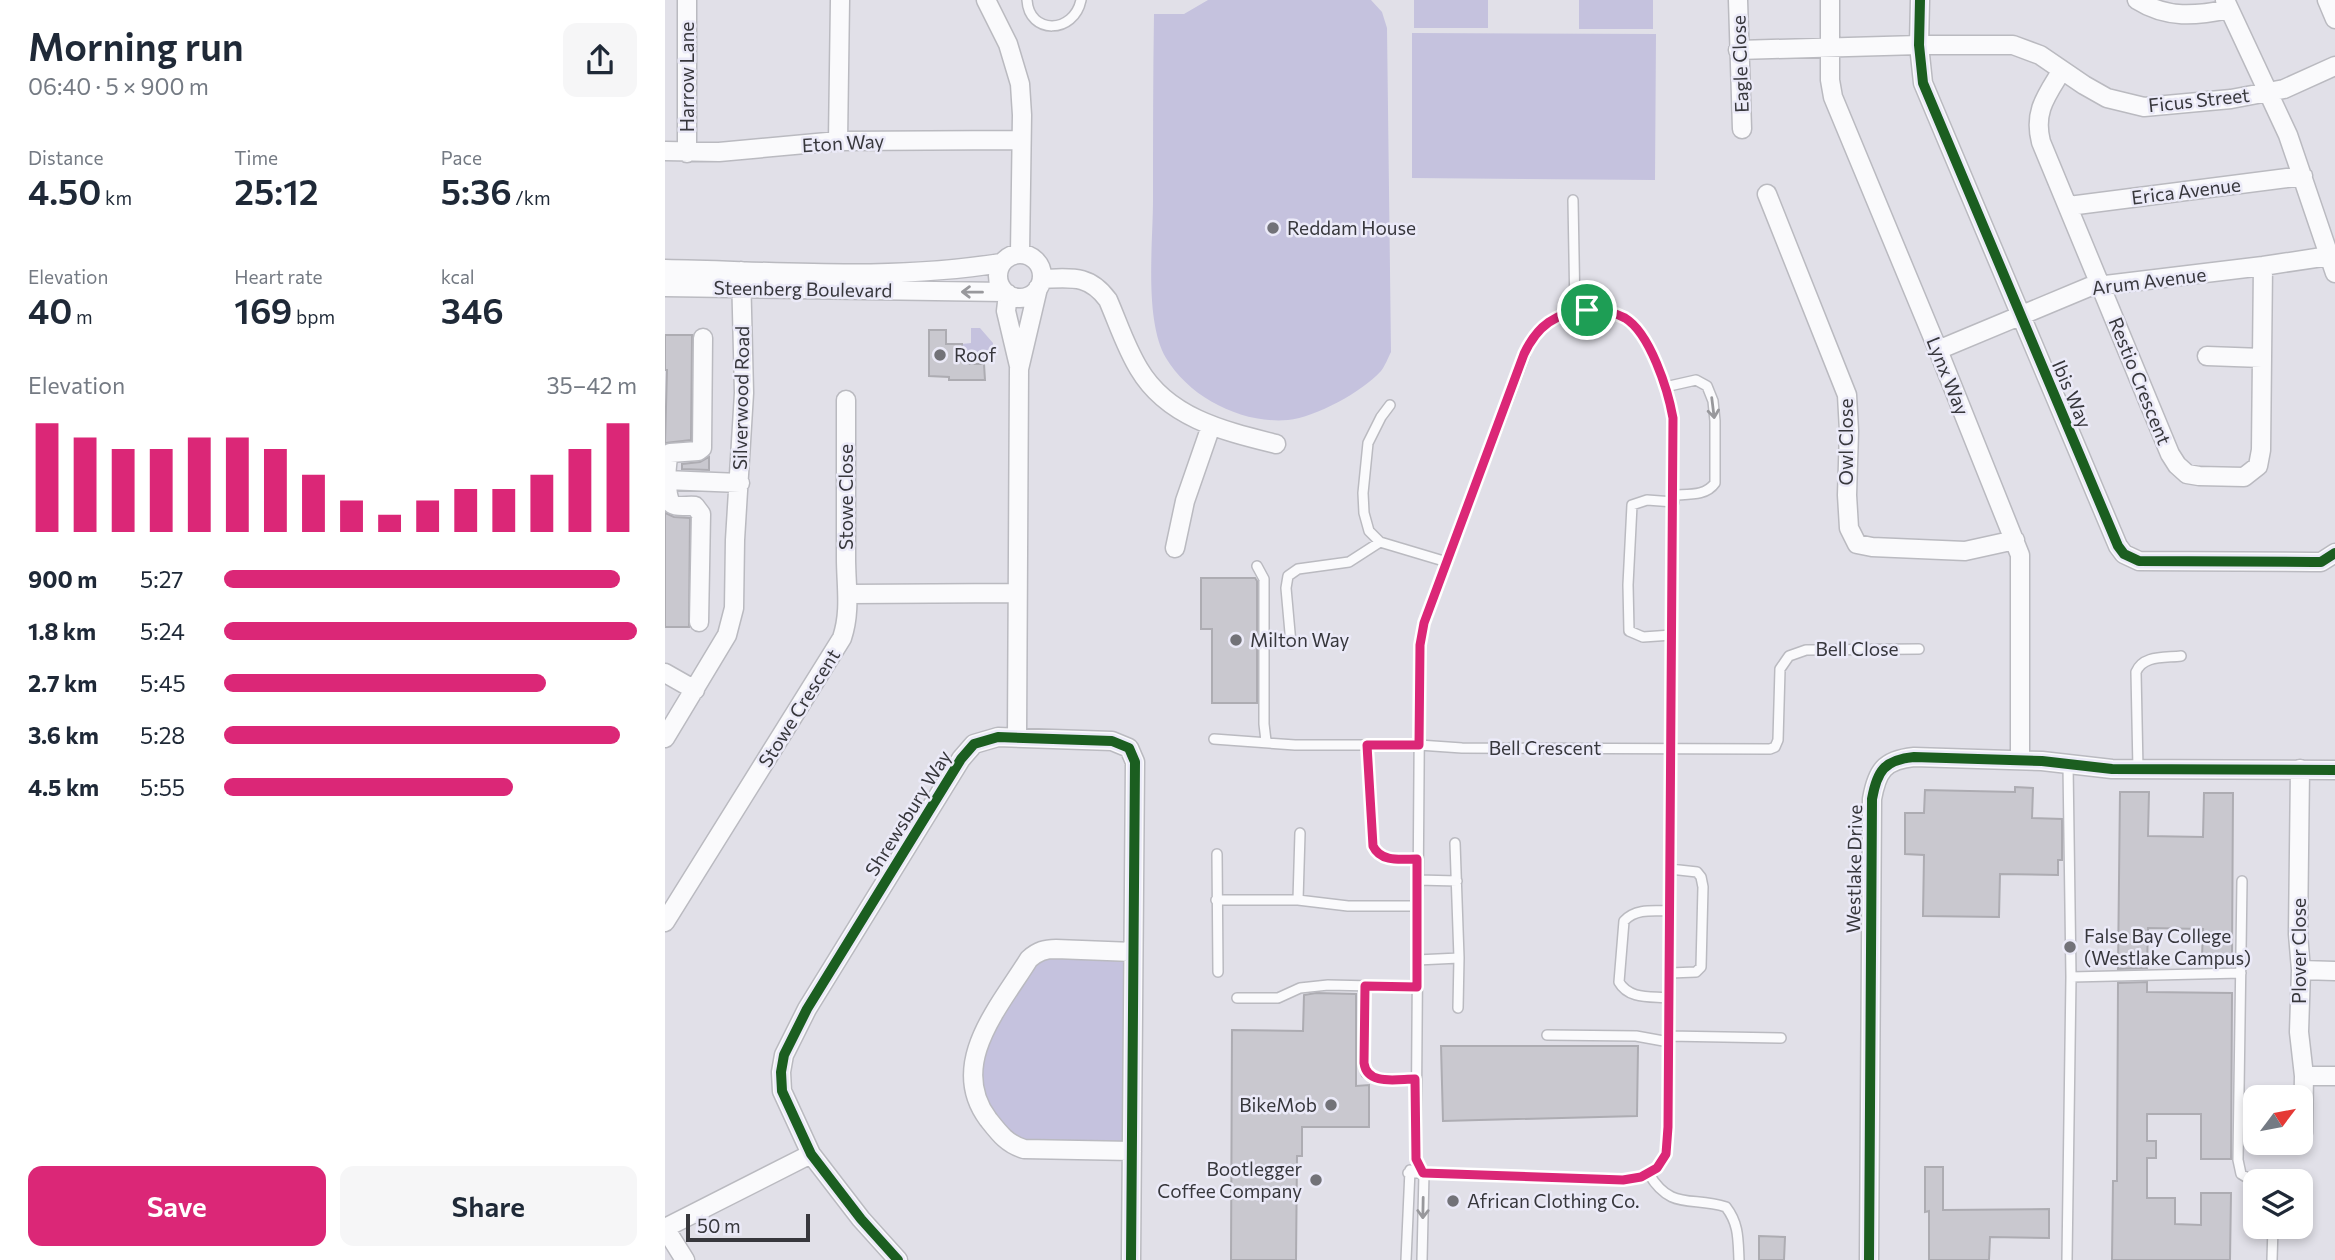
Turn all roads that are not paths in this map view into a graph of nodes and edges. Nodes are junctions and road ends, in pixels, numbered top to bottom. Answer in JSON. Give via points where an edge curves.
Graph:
{"nodes":[{"id":1,"x":687,"y":0,"type":"edge"},
{"id":2,"x":840,"y":0,"type":"edge"},
{"id":3,"x":986,"y":0,"type":"edge"},
{"id":4,"x":1027,"y":0,"type":"edge"},
{"id":5,"x":1081,"y":0,"type":"edge"},
{"id":6,"x":1738,"y":0,"type":"edge"},
{"id":7,"x":1830,"y":0,"type":"edge"},
{"id":8,"x":1920,"y":0,"type":"edge"},
{"id":9,"x":2137,"y":0,"type":"edge"},
{"id":10,"x":2326,"y":0,"type":"edge"},
{"id":11,"x":2227,"y":5,"type":"edge"},
{"id":12,"x":2335,"y":19,"type":"edge"},
{"id":13,"x":1919,"y":45,"type":"junction"},
{"id":14,"x":1829,"y":47,"type":"junction"},
{"id":15,"x":1738,"y":50,"type":"junction"},
{"id":16,"x":2335,"y":66,"type":"edge"},
{"id":17,"x":2063,"y":69,"type":"junction"},
{"id":18,"x":2268,"y":92,"type":"junction"},
{"id":19,"x":1742,"y":129,"type":"dead end"},
{"id":20,"x":1021,"y":140,"type":"junction"},
{"id":21,"x":838,"y":141,"type":"junction"},
{"id":22,"x":665,"y":151,"type":"edge"},
{"id":23,"x":687,"y":153,"type":"junction"},
{"id":24,"x":2303,"y":176,"type":"junction"},
{"id":25,"x":1767,"y":194,"type":"dead end"},
{"id":26,"x":1573,"y":200,"type":"dead end"},
{"id":27,"x":2069,"y":206,"type":"junction"},
{"id":28,"x":1020,"y":253,"type":"junction"},
{"id":29,"x":2329,"y":256,"type":"junction"},
{"id":30,"x":1001,"y":263,"type":"junction"},
{"id":31,"x":2263,"y":266,"type":"junction"},
{"id":32,"x":665,"y":269,"type":"edge"},
{"id":33,"x":905,"y":272,"type":"junction"},
{"id":34,"x":2335,"y":274,"type":"edge"},
{"id":35,"x":741,"y":279,"type":"junction"},
{"id":36,"x":1040,"y":283,"type":"junction"},
{"id":37,"x":2101,"y":285,"type":"junction"},
{"id":38,"x":665,"y":287,"type":"edge"},
{"id":39,"x":905,"y":290,"type":"junction"},
{"id":40,"x":1006,"y":293,"type":"junction"},
{"id":41,"x":1575,"y":310,"type":"junction"},
{"id":42,"x":2022,"y":315,"type":"junction"},
{"id":43,"x":703,"y":338,"type":"dead end"},
{"id":44,"x":1938,"y":350,"type":"junction"},
{"id":45,"x":2207,"y":356,"type":"dead end"},
{"id":46,"x":2262,"y":358,"type":"junction"},
{"id":47,"x":1019,"y":369,"type":"junction"},
{"id":48,"x":1665,"y":387,"type":"junction"},
{"id":49,"x":846,"y":400,"type":"dead end"},
{"id":50,"x":1390,"y":405,"type":"dead end"},
{"id":51,"x":1211,"y":426,"type":"junction"},
{"id":52,"x":1276,"y":444,"type":"dead end"},
{"id":53,"x":665,"y":480,"type":"edge"},
{"id":54,"x":740,"y":483,"type":"junction"},
{"id":55,"x":1674,"y":499,"type":"junction"},
{"id":56,"x":2015,"y":540,"type":"junction"},
{"id":57,"x":1380,"y":542,"type":"junction"},
{"id":58,"x":1175,"y":548,"type":"dead end"},
{"id":59,"x":2335,"y":553,"type":"edge"},
{"id":60,"x":1447,"y":562,"type":"junction"},
{"id":61,"x":1257,"y":566,"type":"dead end"},
{"id":62,"x":1017,"y":593,"type":"junction"},
{"id":63,"x":849,"y":594,"type":"junction"},
{"id":64,"x":699,"y":622,"type":"dead end"},
{"id":65,"x":1672,"y":635,"type":"junction"},
{"id":66,"x":1291,"y":644,"type":"dead end"},
{"id":67,"x":1919,"y":649,"type":"dead end"},
{"id":68,"x":2181,"y":656,"type":"dead end"},
{"id":69,"x":665,"y":673,"type":"edge"},
{"id":70,"x":695,"y":690,"type":"junction"},
{"id":71,"x":1778,"y":731,"type":"joint"},
{"id":72,"x":1017,"y":737,"type":"junction"},
{"id":73,"x":665,"y":738,"type":"edge"},
{"id":74,"x":1214,"y":739,"type":"dead end"},
{"id":75,"x":1266,"y":741,"type":"junction"},
{"id":76,"x":1367,"y":745,"type":"junction"},
{"id":77,"x":1419,"y":745,"type":"junction"},
{"id":78,"x":1671,"y":749,"type":"junction"},
{"id":79,"x":2020,"y":760,"type":"junction"},
{"id":80,"x":2068,"y":765,"type":"junction"},
{"id":81,"x":2138,"y":769,"type":"junction"},
{"id":82,"x":2300,"y":769,"type":"junction"},
{"id":83,"x":2335,"y":770,"type":"edge"},
{"id":84,"x":1300,"y":833,"type":"dead end"},
{"id":85,"x":1455,"y":843,"type":"dead end"},
{"id":86,"x":1217,"y":854,"type":"dead end"},
{"id":87,"x":1417,"y":859,"type":"junction"},
{"id":88,"x":1670,"y":869,"type":"junction"},
{"id":89,"x":1418,"y":880,"type":"junction"},
{"id":90,"x":1457,"y":881,"type":"junction"},
{"id":91,"x":2242,"y":881,"type":"dead end"},
{"id":92,"x":1216,"y":900,"type":"junction"},
{"id":93,"x":1299,"y":900,"type":"junction"},
{"id":94,"x":1417,"y":906,"type":"junction"},
{"id":95,"x":1670,"y":911,"type":"junction"},
{"id":96,"x":665,"y":922,"type":"edge"},
{"id":97,"x":1133,"y":952,"type":"junction"},
{"id":98,"x":1459,"y":958,"type":"junction"},
{"id":99,"x":1417,"y":960,"type":"junction"},
{"id":100,"x":2301,"y":971,"type":"junction"},
{"id":101,"x":2335,"y":971,"type":"edge"},
{"id":102,"x":1218,"y":972,"type":"dead end"},
{"id":103,"x":1670,"y":973,"type":"junction"},
{"id":104,"x":2241,"y":973,"type":"junction"},
{"id":105,"x":2071,"y":977,"type":"junction"},
{"id":106,"x":1365,"y":986,"type":"junction"},
{"id":107,"x":1417,"y":987,"type":"junction"},
{"id":108,"x":1237,"y":998,"type":"dead end"},
{"id":109,"x":1669,"y":998,"type":"junction"},
{"id":110,"x":1458,"y":1008,"type":"dead end"},
{"id":111,"x":1547,"y":1035,"type":"dead end"},
{"id":112,"x":1781,"y":1038,"type":"dead end"},
{"id":113,"x":1669,"y":1039,"type":"junction"},
{"id":114,"x":2304,"y":1076,"type":"junction"},
{"id":115,"x":2335,"y":1076,"type":"edge"},
{"id":116,"x":1415,"y":1079,"type":"junction"},
{"id":117,"x":2304,"y":1085,"type":"edge"},
{"id":118,"x":1132,"y":1151,"type":"junction"},
{"id":119,"x":811,"y":1154,"type":"junction"},
{"id":120,"x":1416,"y":1159,"type":"junction"},
{"id":121,"x":1408,"y":1173,"type":"junction"},
{"id":122,"x":1423,"y":1173,"type":"junction"},
{"id":123,"x":1649,"y":1174,"type":"junction"},
{"id":124,"x":2243,"y":1176,"type":"edge"},
{"id":125,"x":665,"y":1228,"type":"edge"},
{"id":126,"x":2273,"y":1239,"type":"edge"},
{"id":127,"x":685,"y":1260,"type":"edge"},
{"id":128,"x":898,"y":1260,"type":"edge"},
{"id":129,"x":1131,"y":1260,"type":"edge"},
{"id":130,"x":1406,"y":1260,"type":"edge"},
{"id":131,"x":1422,"y":1260,"type":"edge"},
{"id":132,"x":1739,"y":1260,"type":"edge"},
{"id":133,"x":1869,"y":1260,"type":"edge"},
{"id":134,"x":2067,"y":1260,"type":"edge"},
{"id":135,"x":2272,"y":1260,"type":"edge"}],
"edges":[{"from":1,"to":23,"type":"street","name":"Harrow Lane"},
{"from":2,"to":21,"type":"street"},
{"from":3,"to":20,"type":"street","via":[[1016,64]]},
{"from":4,"to":5,"type":"lane","via":[[1032,17],[1056,27],[1078,13]]},
{"from":6,"to":15,"type":"street","name":"Eagle Close"},
{"from":7,"to":14,"type":"street","name":"Lynx Way"},
{"from":8,"to":13,"type":"street","name":"Ibis Way"},
{"from":9,"to":11,"type":"street","via":[[2177,16],[2205,14]]},
{"from":10,"to":12,"type":"street"},
{"from":11,"to":18,"type":"street"},
{"from":13,"to":14,"type":"street","name":"Ficus Street"},
{"from":13,"to":17,"type":"street","name":"Ficus Street","via":[[2013,45]]},
{"from":13,"to":42,"type":"street","name":"Ibis Way","via":[[1923,83]]},
{"from":14,"to":15,"type":"street","name":"Ficus Street"},
{"from":14,"to":44,"type":"street","name":"Lynx Way","via":[[1830,80],[1839,115]]},
{"from":15,"to":19,"type":"street","name":"Eagle Close"},
{"from":16,"to":18,"type":"street","name":"Ficus Street"},
{"from":17,"to":18,"type":"street","name":"Ficus Street","via":[[2107,98],[2144,107]]},
{"from":17,"to":27,"type":"street","name":"Restio Crescent","via":[[2041,109],[2037,127]]},
{"from":18,"to":24,"type":"street"},
{"from":20,"to":21,"type":"street","name":"Eton Way"},
{"from":20,"to":28,"type":"street"},
{"from":21,"to":23,"type":"street","name":"Eton Way"},
{"from":22,"to":23,"type":"street","name":"Eton Way"},
{"from":24,"to":27,"type":"street","name":"Erica Avenue"},
{"from":24,"to":29,"type":"street"},
{"from":25,"to":56,"type":"street","name":"Owl Close","via":[[1847,395],[1847,516],[1853,540],[1872,547],[1965,551]]},
{"from":26,"to":41,"type":"lane"},
{"from":27,"to":37,"type":"street","name":"Restio Crescent"},
{"from":28,"to":30,"type":"street"},
{"from":28,"to":36,"type":"street","via":[[1034,258],[1042,271]]},
{"from":29,"to":31,"type":"street","name":"Arum Avenue"},
{"from":29,"to":34,"type":"street"},
{"from":30,"to":33,"type":"street","name":"Steenberg Boulevard"},
{"from":30,"to":40,"type":"street","via":[[998,278]]},
{"from":31,"to":37,"type":"street","name":"Arum Avenue"},
{"from":31,"to":46,"type":"street","name":"Restio Crescent"},
{"from":32,"to":35,"type":"street","name":"Steenberg Boulevard"},
{"from":33,"to":35,"type":"street","name":"Steenberg Boulevard"},
{"from":33,"to":39,"type":"street"},
{"from":35,"to":38,"type":"street","name":"Steenberg Boulevard"},
{"from":35,"to":39,"type":"street","name":"Steenberg Boulevard"},
{"from":35,"to":54,"type":"street","name":"Silverwood Road","via":[[744,393]]},
{"from":36,"to":40,"type":"street","via":[[1026,297]]},
{"from":36,"to":47,"type":"street"},
{"from":36,"to":51,"type":"street","via":[[1076,278],[1096,286],[1108,300],[1144,376],[1171,404]]},
{"from":37,"to":42,"type":"street","name":"Arum Avenue"},
{"from":37,"to":46,"type":"street","name":"Restio Crescent","via":[[2170,454],[2187,474],[2244,477],[2258,466]]},
{"from":40,"to":39,"type":"street","name":"Steenberg Boulevard","one_way":true},
{"from":40,"to":47,"type":"street"},
{"from":41,"to":48,"type":"lane","via":[[1599,310],[1626,319],[1650,348]]},
{"from":41,"to":60,"type":"lane","via":[[1545,324],[1529,344]]},
{"from":42,"to":44,"type":"street","name":"Arum Avenue"},
{"from":42,"to":59,"type":"street","name":"Ibis Way","via":[[2112,535],[2125,554],[2139,561],[2161,562],[2321,562]]},
{"from":43,"to":53,"type":"street","via":[[702,448],[670,453]]},
{"from":44,"to":56,"type":"street","name":"Lynx Way"},
{"from":45,"to":46,"type":"street"},
{"from":47,"to":62,"type":"street"},
{"from":48,"to":55,"type":"lane","via":[[1674,425]]},
{"from":48,"to":55,"type":"lane","one_way":true,"via":[[1696,380],[1707,386],[1713,401],[1715,483],[1709,491]]},
{"from":49,"to":63,"type":"street","name":"Stowe Close"},
{"from":50,"to":57,"type":"lane","via":[[1368,443],[1365,465],[1364,513],[1369,531]]},
{"from":51,"to":52,"type":"street"},
{"from":51,"to":58,"type":"street","via":[[1185,501]]},
{"from":53,"to":54,"type":"street"},
{"from":53,"to":64,"type":"street","via":[[669,501],[675,506],[695,506],[701,514]]},
{"from":54,"to":70,"type":"street","name":"Silverwood Road","via":[[731,620]]},
{"from":55,"to":65,"type":"lane"},
{"from":55,"to":65,"type":"lane","via":[[1632,505],[1628,585],[1629,631],[1643,637]]},
{"from":56,"to":79,"type":"street","name":"Lynx Way","via":[[2021,570]]},
{"from":57,"to":60,"type":"lane"},
{"from":57,"to":66,"type":"lane","via":[[1349,562],[1298,569],[1288,576]]},
{"from":60,"to":77,"type":"lane","via":[[1420,645]]},
{"from":61,"to":75,"type":"lane","via":[[1264,579]]},
{"from":62,"to":63,"type":"street"},
{"from":62,"to":72,"type":"street"},
{"from":63,"to":96,"type":"street","name":"Stowe Crescent","via":[[842,638]]},
{"from":65,"to":78,"type":"lane"},
{"from":67,"to":71,"type":"lane","name":"Bell Close","via":[[1794,653],[1782,664],[1779,675]]},
{"from":68,"to":81,"type":"lane","via":[[2138,665]]},
{"from":69,"to":70,"type":"street"},
{"from":70,"to":73,"type":"street","name":"Silverwood Road"},
{"from":71,"to":78,"type":"lane","name":"Bell Crescent","via":[[1777,744],[1770,749]]},
{"from":72,"to":97,"type":"street","name":"Shrewsbury Way","via":[[1112,741],[1131,751],[1136,769]]},
{"from":72,"to":119,"type":"street","name":"Shrewsbury Way","via":[[987,738],[968,750],[790,1041],[780,1081]]},
{"from":74,"to":75,"type":"lane","name":"Bell Crescent"},
{"from":75,"to":76,"type":"lane","name":"Bell Crescent"},
{"from":76,"to":77,"type":"lane","name":"Bell Crescent"},
{"from":76,"to":87,"type":"lane","via":[[1373,846],[1385,858]]},
{"from":77,"to":78,"type":"lane","name":"Bell Crescent"},
{"from":77,"to":87,"type":"lane"},
{"from":78,"to":88,"type":"lane"},
{"from":79,"to":80,"type":"street","name":"Westlake Drive"},
{"from":79,"to":133,"type":"street","name":"Westlake Drive","via":[[1903,758],[1885,765],[1875,782]]},
{"from":80,"to":81,"type":"street","name":"Westlake Drive"},
{"from":80,"to":105,"type":"lane"},
{"from":81,"to":82,"type":"street","name":"Westlake Drive"},
{"from":82,"to":83,"type":"street","name":"Westlake Drive"},
{"from":82,"to":100,"type":"street","name":"Plover Close"},
{"from":84,"to":93,"type":"lane"},
{"from":85,"to":90,"type":"lane"},
{"from":86,"to":92,"type":"lane"},
{"from":87,"to":89,"type":"lane"},
{"from":88,"to":95,"type":"lane"},
{"from":88,"to":103,"type":"lane","via":[[1697,872],[1703,887],[1701,967],[1696,972]]},
{"from":89,"to":90,"type":"lane"},
{"from":89,"to":94,"type":"lane"},
{"from":90,"to":98,"type":"lane"},
{"from":91,"to":104,"type":"lane"},
{"from":92,"to":93,"type":"lane"},
{"from":92,"to":102,"type":"lane"},
{"from":93,"to":94,"type":"lane"},
{"from":94,"to":99,"type":"lane"},
{"from":95,"to":103,"type":"lane"},
{"from":95,"to":109,"type":"lane","via":[[1639,912],[1624,921],[1619,982],[1629,994]]},
{"from":97,"to":118,"type":"street","name":"Shrewsbury Way"},
{"from":97,"to":118,"type":"street","via":[[1046,949],[1035,954],[979,1040],[974,1066],[978,1102],[1008,1143],[1024,1149]]},
{"from":98,"to":99,"type":"lane"},
{"from":98,"to":110,"type":"lane"},
{"from":99,"to":107,"type":"lane"},
{"from":100,"to":101,"type":"street"},
{"from":100,"to":114,"type":"street","name":"Plover Close","via":[[2298,1032]]},
{"from":103,"to":109,"type":"lane"},
{"from":104,"to":105,"type":"lane"},
{"from":104,"to":124,"type":"lane","via":[[2238,1160]]},
{"from":105,"to":134,"type":"lane"},
{"from":106,"to":107,"type":"lane"},
{"from":106,"to":108,"type":"lane","via":[[1308,987],[1278,998]]},
{"from":106,"to":116,"type":"lane","via":[[1366,1073],[1378,1079]]},
{"from":107,"to":116,"type":"lane"},
{"from":109,"to":113,"type":"lane"},
{"from":111,"to":113,"type":"lane"},
{"from":112,"to":113,"type":"lane"},
{"from":113,"to":123,"type":"lane","via":[[1666,1154]]},
{"from":114,"to":115,"type":"street"},
{"from":114,"to":117,"type":"street","name":"Plover Close"},
{"from":116,"to":120,"type":"lane"},
{"from":118,"to":129,"type":"street","name":"Shrewsbury Way"},
{"from":119,"to":125,"type":"street"},
{"from":119,"to":128,"type":"street","name":"Shrewsbury Way"},
{"from":120,"to":121,"type":"lane"},
{"from":120,"to":122,"type":"lane"},
{"from":121,"to":122,"type":"lane"},
{"from":121,"to":130,"type":"lane"},
{"from":122,"to":123,"type":"lane","via":[[1623,1180]]},
{"from":122,"to":131,"type":"lane","one_way":true},
{"from":123,"to":132,"type":"lane","via":[[1670,1198],[1726,1207],[1736,1221]]},
{"from":125,"to":127,"type":"street"},
{"from":126,"to":135,"type":"lane"}]}
